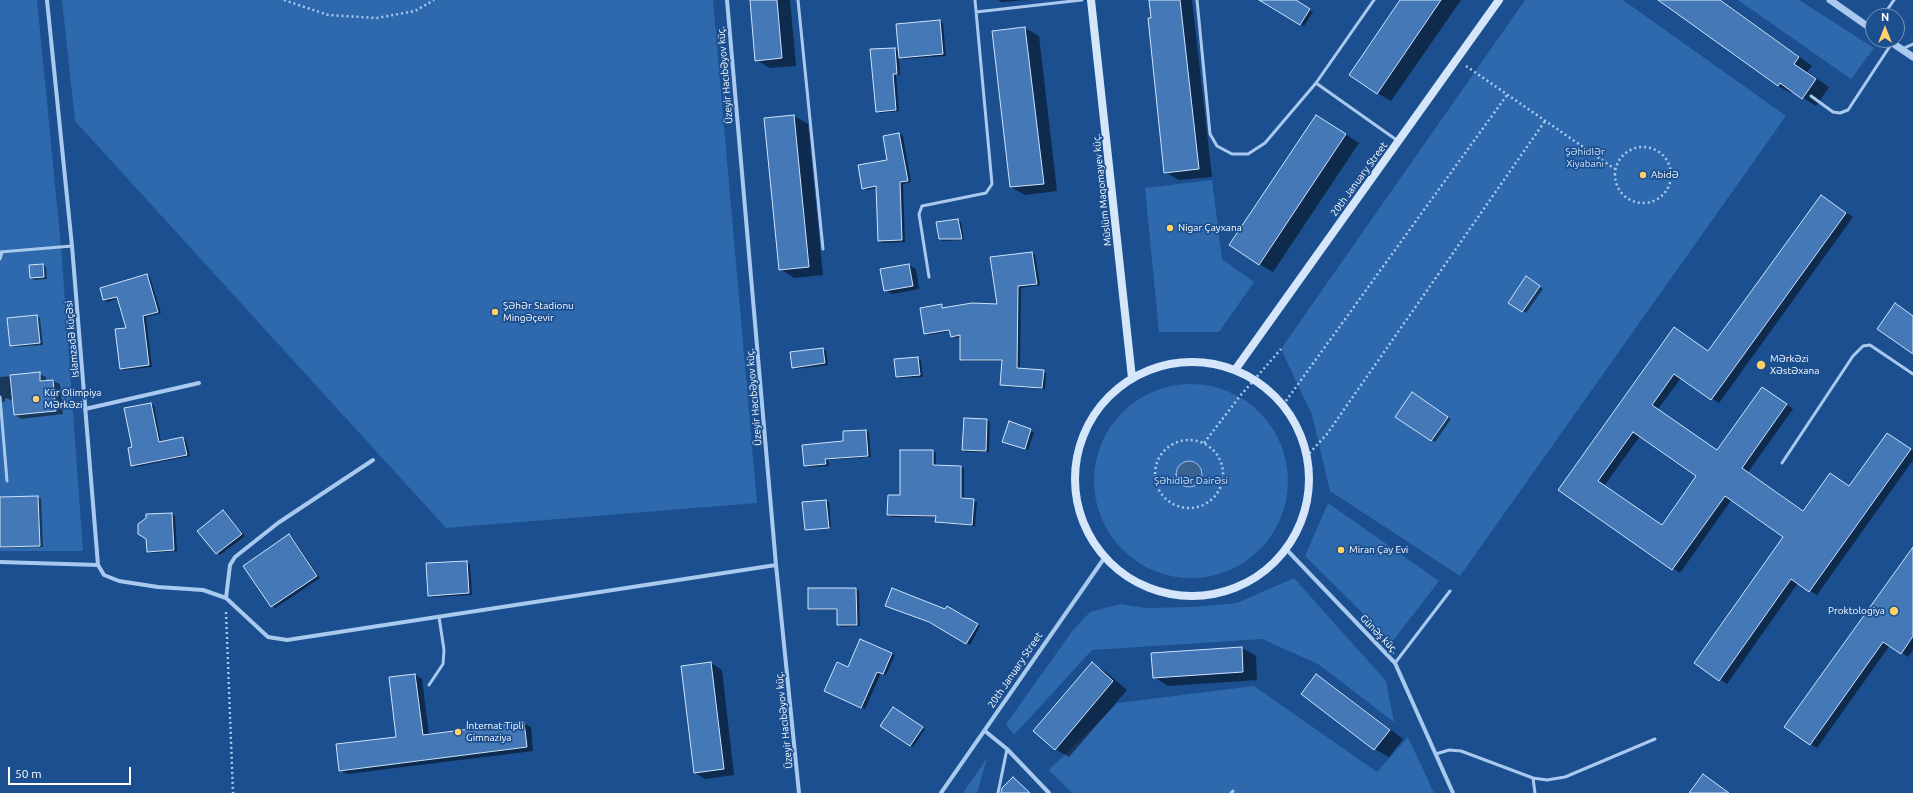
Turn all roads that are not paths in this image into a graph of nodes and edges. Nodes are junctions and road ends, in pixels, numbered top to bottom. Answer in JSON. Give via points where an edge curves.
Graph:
{"nodes":[{"id":1,"x":47,"y":0,"type":"edge"},
{"id":2,"x":727,"y":0,"type":"edge"},
{"id":3,"x":798,"y":0,"type":"edge"},
{"id":4,"x":975,"y":0,"type":"edge"},
{"id":5,"x":1082,"y":0,"type":"edge"},
{"id":6,"x":1091,"y":0,"type":"edge"},
{"id":7,"x":1197,"y":0,"type":"edge"},
{"id":8,"x":1374,"y":0,"type":"edge"},
{"id":9,"x":1499,"y":0,"type":"edge"},
{"id":10,"x":1830,"y":0,"type":"edge"},
{"id":11,"x":976,"y":12,"type":"junction"},
{"id":12,"x":1865,"y":24,"type":"edge"},
{"id":13,"x":1913,"y":44,"type":"edge"},
{"id":14,"x":1886,"y":48,"type":"edge"},
{"id":15,"x":1899,"y":48,"type":"edge"},
{"id":16,"x":1902,"y":50,"type":"junction"},
{"id":17,"x":1913,"y":57,"type":"edge"},
{"id":18,"x":1316,"y":83,"type":"junction"},
{"id":19,"x":1811,"y":96,"type":"dead end"},
{"id":20,"x":1399,"y":142,"type":"junction"},
{"id":21,"x":72,"y":246,"type":"junction"},
{"id":22,"x":823,"y":249,"type":"dead end"},
{"id":23,"x":1,"y":252,"type":"edge"},
{"id":24,"x":0,"y":259,"type":"edge"},
{"id":25,"x":929,"y":277,"type":"dead end"},
{"id":26,"x":1235,"y":370,"type":"junction"},
{"id":27,"x":1913,"y":374,"type":"edge"},
{"id":28,"x":1132,"y":378,"type":"junction"},
{"id":29,"x":200,"y":383,"type":"dead end"},
{"id":30,"x":0,"y":397,"type":"edge"},
{"id":31,"x":86,"y":409,"type":"junction"},
{"id":32,"x":1,"y":418,"type":"edge"},
{"id":33,"x":373,"y":460,"type":"dead end"},
{"id":34,"x":1782,"y":463,"type":"dead end"},
{"id":35,"x":8,"y":481,"type":"dead end"},
{"id":36,"x":1286,"y":549,"type":"junction"},
{"id":37,"x":1105,"y":557,"type":"junction"},
{"id":38,"x":0,"y":562,"type":"edge"},
{"id":39,"x":98,"y":565,"type":"junction"},
{"id":40,"x":776,"y":565,"type":"junction"},
{"id":41,"x":1450,"y":591,"type":"dead end"},
{"id":42,"x":226,"y":598,"type":"junction"},
{"id":43,"x":439,"y":617,"type":"junction"},
{"id":44,"x":1395,"y":662,"type":"junction"},
{"id":45,"x":429,"y":685,"type":"dead end"},
{"id":46,"x":985,"y":731,"type":"junction"},
{"id":47,"x":1654,"y":739,"type":"dead end"},
{"id":48,"x":1007,"y":749,"type":"junction"},
{"id":49,"x":1436,"y":754,"type":"junction"},
{"id":50,"x":1533,"y":778,"type":"junction"},
{"id":51,"x":799,"y":793,"type":"edge"},
{"id":52,"x":941,"y":793,"type":"edge"},
{"id":53,"x":998,"y":793,"type":"edge"},
{"id":54,"x":1050,"y":793,"type":"edge"},
{"id":55,"x":1453,"y":793,"type":"edge"},
{"id":56,"x":1535,"y":793,"type":"edge"}],
"edges":[{"from":1,"to":21,"type":"street","name":"Islamzadə küçəsi"},
{"from":2,"to":40,"type":"street","name":"Üzeyir Hacıbəyov küç."},
{"from":3,"to":22,"type":"lane"},
{"from":4,"to":11,"type":"lane"},
{"from":5,"to":11,"type":"lane"},
{"from":6,"to":28,"type":"main road","name":"Müslüm Maqomayev küç."},
{"from":7,"to":18,"type":"lane","via":[[1210,134],[1217,146],[1232,154],[1248,154],[1265,143]]},
{"from":8,"to":18,"type":"lane"},
{"from":9,"to":20,"type":"main road","name":"20th January Street"},
{"from":10,"to":12,"type":"street"},
{"from":11,"to":25,"type":"lane","via":[[992,184],[986,193],[922,206],[919,214]]},
{"from":13,"to":16,"type":"lane"},
{"from":14,"to":19,"type":"lane","via":[[1848,110],[1833,112]]},
{"from":15,"to":16,"type":"street"},
{"from":16,"to":17,"type":"street"},
{"from":18,"to":20,"type":"lane"},
{"from":20,"to":26,"type":"main road","name":"20th January Street"},
{"from":21,"to":23,"type":"lane"},
{"from":21,"to":31,"type":"street","name":"Islamzadə küçəsi"},
{"from":23,"to":24,"type":"lane"},
{"from":26,"to":28,"type":"main road","via":[[1193,362],[1152,369]]},
{"from":26,"to":36,"type":"main road","via":[[1254,379],[1283,405],[1302,438],[1310,476],[1304,514]]},
{"from":27,"to":34,"type":"lane","via":[[1870,345],[1863,346],[1853,356]]},
{"from":28,"to":37,"type":"main road","via":[[1098,409],[1086,428],[1077,457],[1076,495],[1081,518],[1091,539]]},
{"from":29,"to":31,"type":"street"},
{"from":30,"to":32,"type":"lane"},
{"from":31,"to":39,"type":"street","name":"Islamzadə küçəsi"},
{"from":32,"to":35,"type":"lane"},
{"from":33,"to":42,"type":"street","via":[[278,523],[235,557],[230,565]]},
{"from":36,"to":37,"type":"main road","via":[[1258,576],[1231,589],[1194,596],[1163,593],[1141,585],[1122,573]]},
{"from":36,"to":44,"type":"street","name":"Günəş küç."},
{"from":37,"to":46,"type":"street","name":"20th January Street"},
{"from":38,"to":39,"type":"street"},
{"from":39,"to":42,"type":"street","via":[[104,575],[119,581],[203,590]]},
{"from":40,"to":43,"type":"street"},
{"from":40,"to":51,"type":"street","name":"Üzeyir Hacıbəyov küç."},
{"from":41,"to":44,"type":"lane"},
{"from":42,"to":43,"type":"street","via":[[268,637],[279,640]]},
{"from":43,"to":45,"type":"lane","via":[[444,650],[443,664]]},
{"from":44,"to":49,"type":"street","name":"Günəş küç."},
{"from":46,"to":48,"type":"street"},
{"from":46,"to":52,"type":"street","name":"20th January Street"},
{"from":47,"to":50,"type":"lane","via":[[1564,777],[1547,780]]},
{"from":48,"to":53,"type":"lane"},
{"from":48,"to":54,"type":"street"},
{"from":49,"to":50,"type":"lane","via":[[1449,750],[1461,751]]},
{"from":49,"to":55,"type":"street","name":"Günəş küç."},
{"from":50,"to":56,"type":"lane"}]}
